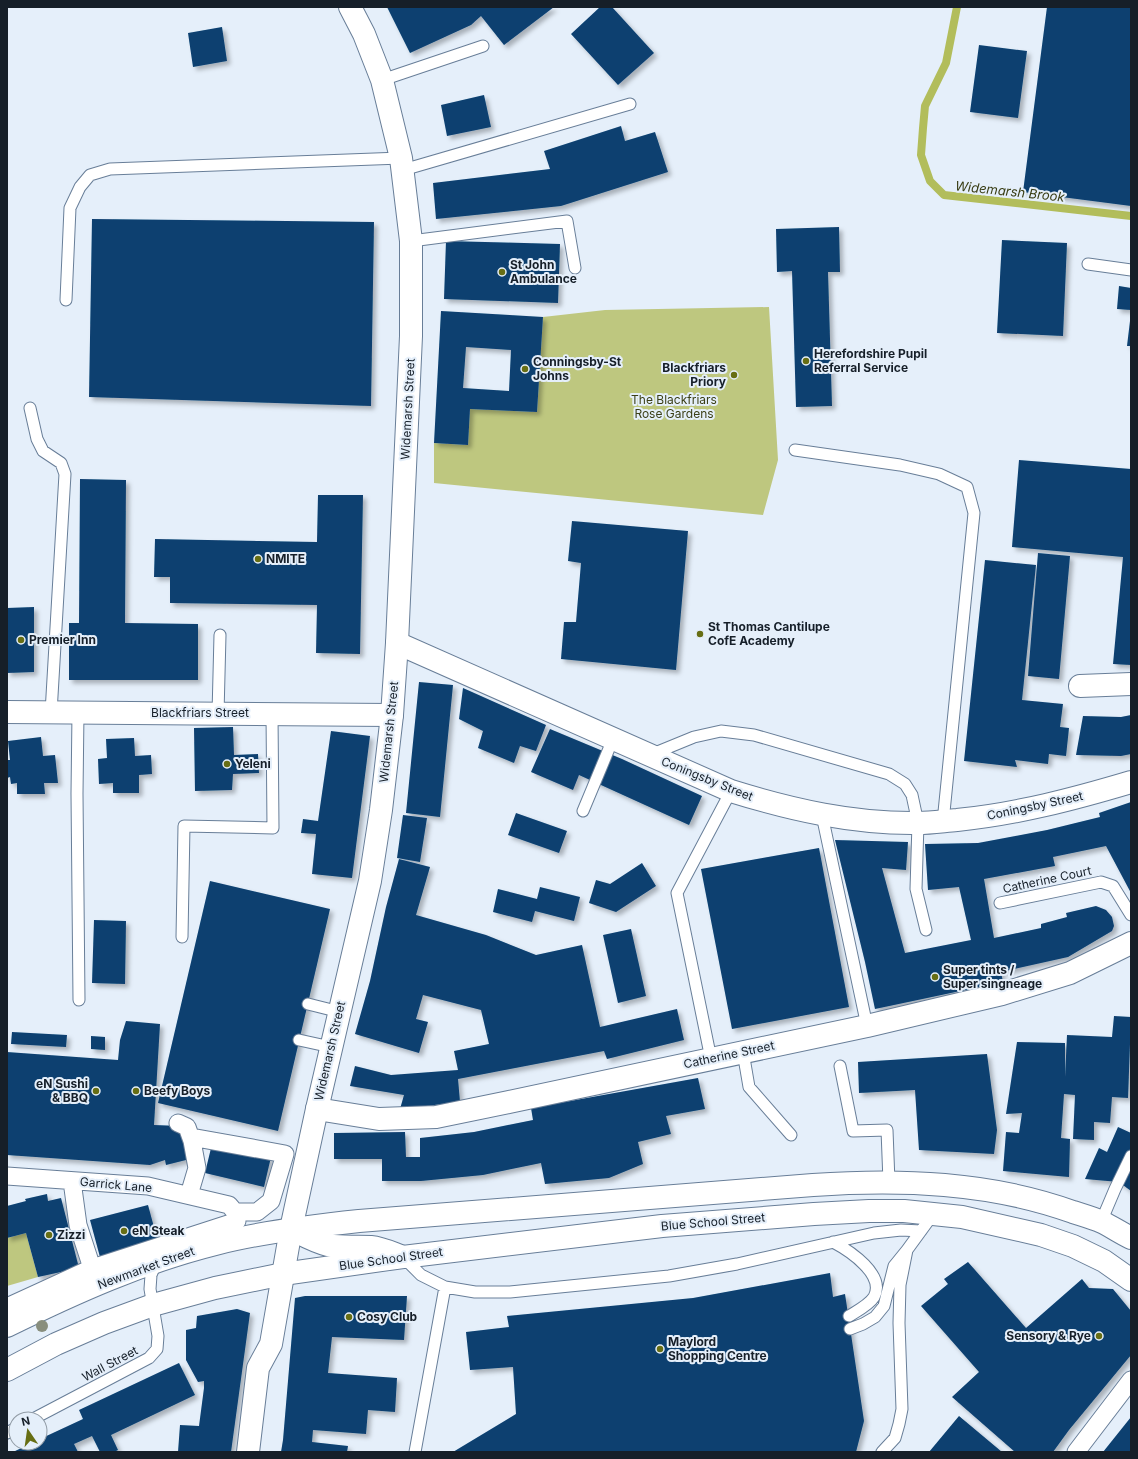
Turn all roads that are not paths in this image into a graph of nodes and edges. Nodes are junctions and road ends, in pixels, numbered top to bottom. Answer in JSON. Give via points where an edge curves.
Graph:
{"nodes":[{"id":1,"x":350,"y":7,"type":"edge"},
{"id":2,"x":483,"y":46,"type":"dead end"},
{"id":3,"x":382,"y":80,"type":"junction"},
{"id":4,"x":630,"y":104,"type":"dead end"},
{"id":5,"x":402,"y":164,"type":"junction"},
{"id":6,"x":411,"y":241,"type":"junction"},
{"id":7,"x":1088,"y":264,"type":"dead end"},
{"id":8,"x":575,"y":268,"type":"dead end"},
{"id":9,"x":1131,"y":270,"type":"edge"},
{"id":10,"x":66,"y":300,"type":"dead end"},
{"id":11,"x":30,"y":408,"type":"dead end"},
{"id":12,"x":795,"y":450,"type":"dead end"},
{"id":13,"x":220,"y":635,"type":"dead end"},
{"id":14,"x":397,"y":643,"type":"junction"},
{"id":15,"x":1131,"y":684,"type":"edge"},
{"id":16,"x":1080,"y":686,"type":"dead end"},
{"id":17,"x":7,"y":712,"type":"edge"},
{"id":18,"x":51,"y":713,"type":"junction"},
{"id":19,"x":78,"y":713,"type":"junction"},
{"id":20,"x":218,"y":714,"type":"junction"},
{"id":21,"x":272,"y":714,"type":"junction"},
{"id":22,"x":392,"y":715,"type":"junction"},
{"id":23,"x":613,"y":739,"type":"junction"},
{"id":24,"x":650,"y":755,"type":"junction"},
{"id":25,"x":1131,"y":782,"type":"edge"},
{"id":26,"x":731,"y":791,"type":"junction"},
{"id":27,"x":583,"y":811,"type":"dead end"},
{"id":28,"x":822,"y":815,"type":"junction"},
{"id":29,"x":943,"y":822,"type":"junction"},
{"id":30,"x":918,"y":824,"type":"junction"},
{"id":31,"x":1000,"y":904,"type":"dead end"},
{"id":32,"x":1131,"y":915,"type":"edge"},
{"id":33,"x":926,"y":930,"type":"dead end"},
{"id":34,"x":182,"y":937,"type":"dead end"},
{"id":35,"x":1131,"y":943,"type":"edge"},
{"id":36,"x":79,"y":1000,"type":"dead end"},
{"id":37,"x":308,"y":1004,"type":"dead end"},
{"id":38,"x":340,"y":1012,"type":"junction"},
{"id":39,"x":867,"y":1026,"type":"junction"},
{"id":40,"x":299,"y":1040,"type":"dead end"},
{"id":41,"x":331,"y":1047,"type":"junction"},
{"id":42,"x":743,"y":1052,"type":"junction"},
{"id":43,"x":711,"y":1059,"type":"junction"},
{"id":44,"x":840,"y":1066,"type":"dead end"},
{"id":45,"x":317,"y":1109,"type":"junction"},
{"id":46,"x":178,"y":1123,"type":"dead end"},
{"id":47,"x":792,"y":1135,"type":"dead end"},
{"id":48,"x":191,"y":1137,"type":"junction"},
{"id":49,"x":1131,"y":1156,"type":"edge"},
{"id":50,"x":7,"y":1176,"type":"edge"},
{"id":51,"x":72,"y":1181,"type":"junction"},
{"id":52,"x":889,"y":1182,"type":"junction"},
{"id":53,"x":189,"y":1195,"type":"junction"},
{"id":54,"x":934,"y":1213,"type":"junction"},
{"id":55,"x":236,"y":1217,"type":"junction"},
{"id":56,"x":1101,"y":1222,"type":"junction"},
{"id":57,"x":291,"y":1229,"type":"junction"},
{"id":58,"x":921,"y":1231,"type":"junction"},
{"id":59,"x":1131,"y":1238,"type":"edge"},
{"id":60,"x":833,"y":1242,"type":"junction"},
{"id":61,"x":907,"y":1250,"type":"junction"},
{"id":62,"x":403,"y":1257,"type":"junction"},
{"id":63,"x":156,"y":1262,"type":"junction"},
{"id":64,"x":92,"y":1268,"type":"junction"},
{"id":65,"x":283,"y":1274,"type":"junction"},
{"id":66,"x":1131,"y":1280,"type":"edge"},
{"id":67,"x":445,"y":1287,"type":"junction"},
{"id":68,"x":153,"y":1305,"type":"junction"},
{"id":69,"x":7,"y":1307,"type":"edge"},
{"id":70,"x":849,"y":1316,"type":"dead end"},
{"id":71,"x":7,"y":1326,"type":"edge"},
{"id":72,"x":850,"y":1329,"type":"dead end"},
{"id":73,"x":7,"y":1370,"type":"edge"},
{"id":74,"x":1131,"y":1380,"type":"edge"},
{"id":75,"x":48,"y":1411,"type":"edge"},
{"id":76,"x":248,"y":1452,"type":"edge"},
{"id":77,"x":415,"y":1452,"type":"edge"},
{"id":78,"x":882,"y":1452,"type":"edge"},
{"id":79,"x":1076,"y":1452,"type":"edge"}],
"edges":[{"from":1,"to":3,"type":"main road","name":"Widemarsh Street"},
{"from":2,"to":3,"type":"lane"},
{"from":3,"to":5,"type":"main road","name":"Widemarsh Street"},
{"from":4,"to":5,"type":"lane"},
{"from":5,"to":6,"type":"main road","name":"Widemarsh Street"},
{"from":5,"to":10,"type":"lane","via":[[110,169],[90,175],[80,187],[70,208]]},
{"from":6,"to":8,"type":"lane","via":[[567,221]]},
{"from":6,"to":14,"type":"main road","name":"Widemarsh Street","via":[[412,336]]},
{"from":7,"to":9,"type":"lane"},
{"from":11,"to":18,"type":"lane","via":[[37,439],[43,451],[61,463],[65,474]]},
{"from":12,"to":29,"type":"lane","via":[[900,465],[938,474],[967,487],[974,513]]},
{"from":13,"to":20,"type":"lane"},
{"from":14,"to":22,"type":"main road","name":"Widemarsh Street"},
{"from":14,"to":23,"type":"main road","name":"Coningsby Street"},
{"from":15,"to":16,"type":"main road"},
{"from":17,"to":18,"type":"main road","name":"Blackfriars Street"},
{"from":18,"to":19,"type":"main road","name":"Blackfriars Street"},
{"from":19,"to":20,"type":"main road","name":"Blackfriars Street"},
{"from":19,"to":36,"type":"lane","via":[[76,794]]},
{"from":20,"to":21,"type":"main road","name":"Blackfriars Street"},
{"from":21,"to":22,"type":"main road","name":"Blackfriars Street"},
{"from":21,"to":34,"type":"lane","via":[[273,828],[184,826]]},
{"from":22,"to":38,"type":"main road","name":"Widemarsh Street","via":[[370,881]]},
{"from":23,"to":24,"type":"main road","name":"Coningsby Street"},
{"from":23,"to":27,"type":"lane"},
{"from":24,"to":26,"type":"main road","name":"Coningsby Street"},
{"from":24,"to":30,"type":"lane","via":[[694,737],[721,731],[754,735],[889,774],[905,784],[912,795]]},
{"from":25,"to":29,"type":"main road","name":"Coningsby Street","via":[[1075,798],[992,816]]},
{"from":26,"to":28,"type":"main road","name":"Coningsby Street"},
{"from":26,"to":43,"type":"lane","via":[[678,893]]},
{"from":28,"to":30,"type":"main road","name":"Coningsby Street"},
{"from":28,"to":39,"type":"lane"},
{"from":29,"to":30,"type":"main road","name":"Coningsby Street"},
{"from":30,"to":33,"type":"lane","via":[[916,889]]},
{"from":31,"to":32,"type":"lane","name":"Catherine Court","via":[[1101,882],[1113,886]]},
{"from":35,"to":39,"type":"main road","name":"Catherine Street","via":[[1070,973],[1002,994]]},
{"from":37,"to":38,"type":"lane"},
{"from":38,"to":41,"type":"main road","name":"Widemarsh Street"},
{"from":39,"to":42,"type":"main road","name":"Catherine Street"},
{"from":40,"to":41,"type":"lane"},
{"from":41,"to":45,"type":"main road","name":"Widemarsh Street"},
{"from":42,"to":43,"type":"main road","name":"Catherine Street"},
{"from":42,"to":47,"type":"lane","via":[[749,1087]]},
{"from":43,"to":45,"type":"main road","name":"Catherine Street","via":[[436,1117],[379,1119]]},
{"from":44,"to":52,"type":"lane","via":[[853,1131],[887,1130]]},
{"from":45,"to":57,"type":"main road","name":"Widemarsh Street"},
{"from":46,"to":48,"type":"street","via":[[187,1127]]},
{"from":48,"to":53,"type":"street","via":[[197,1168]]},
{"from":48,"to":55,"type":"street","via":[[285,1154],[271,1201],[257,1212]]},
{"from":49,"to":56,"type":"lane"},
{"from":50,"to":51,"type":"street","name":"Garrick Lane"},
{"from":51,"to":53,"type":"street","name":"Garrick Lane","via":[[148,1186]]},
{"from":51,"to":64,"type":"street","via":[[78,1225]]},
{"from":52,"to":56,"type":"main road","via":[[942,1184],[993,1191],[1048,1203]]},
{"from":52,"to":57,"type":"main road","via":[[849,1182],[359,1221]]},
{"from":53,"to":55,"type":"street","name":"Garrick Lane","via":[[229,1205]]},
{"from":54,"to":58,"type":"lane"},
{"from":54,"to":62,"type":"main road","name":"Blue School Street","via":[[869,1211],[814,1214],[670,1226]]},
{"from":54,"to":66,"type":"main road","name":"Blue School Street","via":[[1041,1235],[1073,1246],[1104,1261]]},
{"from":55,"to":64,"type":"street"},
{"from":56,"to":59,"type":"main road"},
{"from":57,"to":62,"type":"main road","via":[[328,1245],[382,1248]]},
{"from":57,"to":63,"type":"main road","name":"Newmarket Street","via":[[214,1244]]},
{"from":57,"to":65,"type":"main road","name":"Widemarsh Street"},
{"from":58,"to":60,"type":"lane","via":[[874,1233]]},
{"from":58,"to":61,"type":"lane"},
{"from":60,"to":67,"type":"lane","via":[[669,1276],[510,1292],[475,1292]]},
{"from":60,"to":70,"type":"lane","via":[[847,1249],[862,1262],[876,1280],[877,1289],[873,1298]]},
{"from":61,"to":72,"type":"lane","via":[[894,1266],[884,1306],[875,1317]]},
{"from":61,"to":78,"type":"lane","via":[[900,1285],[902,1409],[895,1438]]},
{"from":62,"to":65,"type":"main road","name":"Blue School Street"},
{"from":62,"to":67,"type":"lane","via":[[421,1275]]},
{"from":63,"to":68,"type":"lane","name":"Wall Street","via":[[150,1289]]},
{"from":63,"to":71,"type":"main road","name":"Newmarket Street","via":[[75,1294]]},
{"from":64,"to":69,"type":"street"},
{"from":65,"to":68,"type":"main road","via":[[215,1288]]},
{"from":65,"to":76,"type":"main road","name":"Widemarsh Street","via":[[271,1344],[258,1368]]},
{"from":67,"to":77,"type":"lane"},
{"from":68,"to":73,"type":"main road","via":[[56,1344]]},
{"from":68,"to":75,"type":"lane","name":"Wall Street","via":[[158,1336],[157,1348],[149,1358]]},
{"from":74,"to":79,"type":"street"}]}
